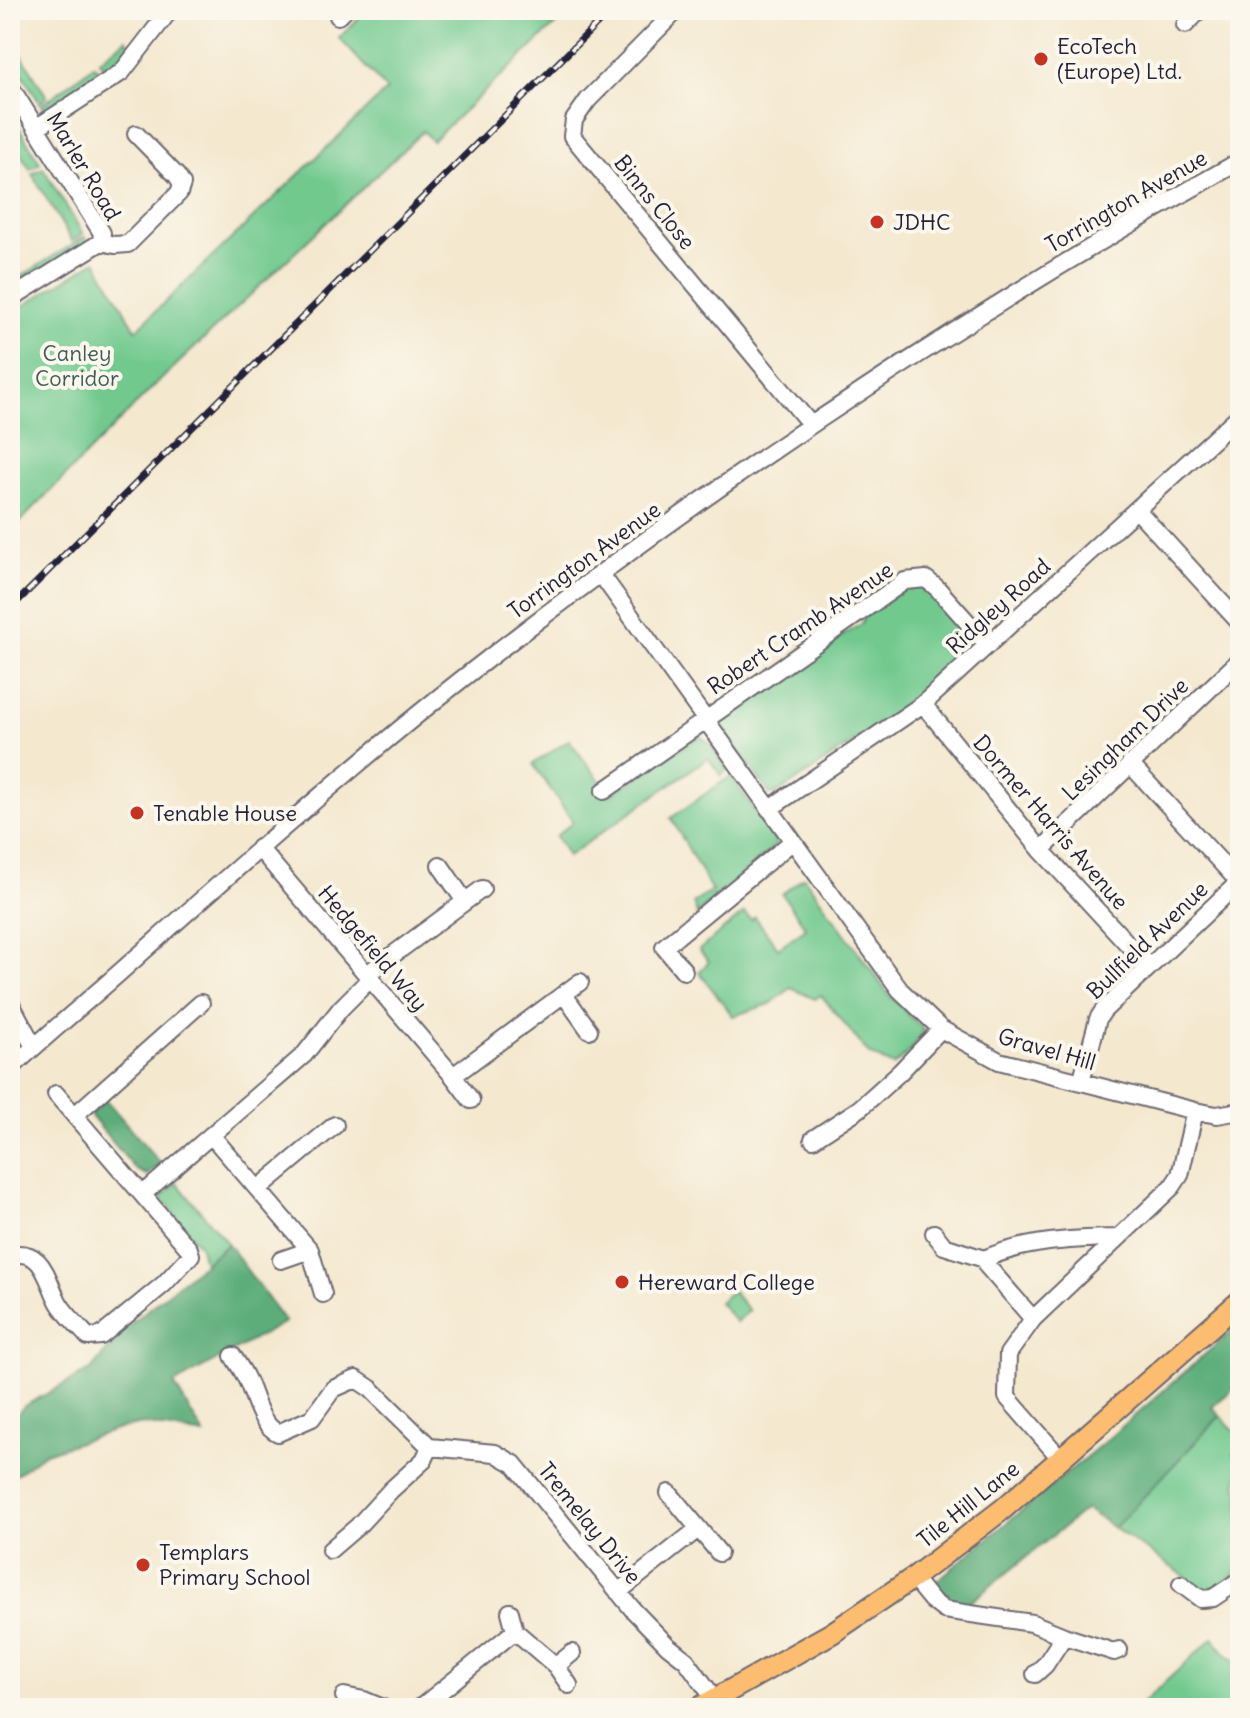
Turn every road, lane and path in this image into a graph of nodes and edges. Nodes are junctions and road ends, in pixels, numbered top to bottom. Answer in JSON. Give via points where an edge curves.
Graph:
{"nodes":[{"id":1,"x":170,"y":10,"type":"edge"},
{"id":2,"x":677,"y":10,"type":"edge"},
{"id":3,"x":1200,"y":10,"type":"edge"},
{"id":4,"x":1185,"y":25,"type":"dead end"},
{"id":5,"x":10,"y":86,"type":"edge"},
{"id":6,"x":36,"y":128,"type":"junction"},
{"id":7,"x":136,"y":134,"type":"dead end"},
{"id":8,"x":1240,"y":161,"type":"edge"},
{"id":9,"x":101,"y":242,"type":"junction"},
{"id":10,"x":10,"y":299,"type":"edge"},
{"id":11,"x":1240,"y":415,"type":"edge"},
{"id":12,"x":811,"y":425,"type":"junction"},
{"id":13,"x":1137,"y":510,"type":"junction"},
{"id":14,"x":600,"y":573,"type":"junction"},
{"id":15,"x":1240,"y":623,"type":"edge"},
{"id":16,"x":988,"y":645,"type":"junction"},
{"id":17,"x":1240,"y":660,"type":"edge"},
{"id":18,"x":923,"y":704,"type":"junction"},
{"id":19,"x":704,"y":720,"type":"junction"},
{"id":20,"x":1130,"y":764,"type":"junction"},
{"id":21,"x":604,"y":791,"type":"dead end"},
{"id":22,"x":769,"y":809,"type":"junction"},
{"id":23,"x":793,"y":841,"type":"junction"},
{"id":24,"x":259,"y":848,"type":"junction"},
{"id":25,"x":1041,"y":850,"type":"junction"},
{"id":26,"x":440,"y":865,"type":"dead end"},
{"id":27,"x":1239,"y":882,"type":"edge"},
{"id":28,"x":482,"y":889,"type":"dead end"},
{"id":29,"x":464,"y":900,"type":"junction"},
{"id":30,"x":1149,"y":967,"type":"junction"},
{"id":31,"x":684,"y":971,"type":"dead end"},
{"id":32,"x":369,"y":976,"type":"junction"},
{"id":33,"x":580,"y":982,"type":"dead end"},
{"id":34,"x":565,"y":996,"type":"junction"},
{"id":35,"x":10,"y":1002,"type":"edge"},
{"id":36,"x":201,"y":1003,"type":"dead end"},
{"id":37,"x":941,"y":1029,"type":"junction"},
{"id":38,"x":589,"y":1030,"type":"dead end"},
{"id":39,"x":34,"y":1047,"type":"junction"},
{"id":40,"x":10,"y":1069,"type":"edge"},
{"id":41,"x":453,"y":1076,"type":"junction"},
{"id":42,"x":1081,"y":1082,"type":"junction"},
{"id":43,"x":56,"y":1094,"type":"dead end"},
{"id":44,"x":471,"y":1100,"type":"dead end"},
{"id":45,"x":1195,"y":1111,"type":"junction"},
{"id":46,"x":1240,"y":1111,"type":"edge"},
{"id":47,"x":75,"y":1115,"type":"junction"},
{"id":48,"x":335,"y":1125,"type":"dead end"},
{"id":49,"x":211,"y":1135,"type":"junction"},
{"id":50,"x":813,"y":1139,"type":"dead end"},
{"id":51,"x":258,"y":1189,"type":"junction"},
{"id":52,"x":143,"y":1194,"type":"junction"},
{"id":53,"x":934,"y":1233,"type":"dead end"},
{"id":54,"x":1116,"y":1238,"type":"junction"},
{"id":55,"x":310,"y":1250,"type":"junction"},
{"id":56,"x":10,"y":1255,"type":"edge"},
{"id":57,"x":984,"y":1259,"type":"junction"},
{"id":58,"x":281,"y":1260,"type":"dead end"},
{"id":59,"x":323,"y":1294,"type":"dead end"},
{"id":60,"x":1240,"y":1301,"type":"edge"},
{"id":61,"x":1033,"y":1319,"type":"junction"},
{"id":62,"x":233,"y":1356,"type":"dead end"},
{"id":63,"x":430,"y":1447,"type":"junction"},
{"id":64,"x":1061,"y":1459,"type":"junction"},
{"id":65,"x":669,"y":1493,"type":"dead end"},
{"id":66,"x":698,"y":1529,"type":"junction"},
{"id":67,"x":330,"y":1550,"type":"dead end"},
{"id":68,"x":719,"y":1553,"type":"dead end"},
{"id":69,"x":913,"y":1578,"type":"junction"},
{"id":70,"x":1240,"y":1580,"type":"edge"},
{"id":71,"x":1181,"y":1584,"type":"dead end"},
{"id":72,"x":618,"y":1592,"type":"junction"},
{"id":73,"x":510,"y":1612,"type":"dead end"},
{"id":74,"x":515,"y":1631,"type":"junction"},
{"id":75,"x":1064,"y":1636,"type":"junction"},
{"id":76,"x":1119,"y":1650,"type":"dead end"},
{"id":77,"x":572,"y":1653,"type":"dead end"},
{"id":78,"x":556,"y":1666,"type":"junction"},
{"id":79,"x":1035,"y":1674,"type":"dead end"},
{"id":80,"x":569,"y":1685,"type":"dead end"},
{"id":81,"x":344,"y":1696,"type":"dead end"},
{"id":82,"x":362,"y":1704,"type":"edge"},
{"id":83,"x":711,"y":1705,"type":"edge"},
{"id":84,"x":383,"y":1708,"type":"edge"},
{"id":85,"x":420,"y":1708,"type":"edge"}],
"edges":[{"from":1,"to":6,"type":"street","via":[[122,72]]},
{"from":2,"to":12,"type":"street","name":"Binns Close","via":[[588,100],[574,120],[572,136]]},
{"from":3,"to":4,"type":"street"},
{"from":5,"to":6,"type":"street","name":"Marler Road"},
{"from":6,"to":9,"type":"street","name":"Marler Road","via":[[102,233]]},
{"from":7,"to":9,"type":"street","name":"Marler Road","via":[[182,184],[128,244]]},
{"from":8,"to":12,"type":"street","name":"Torrington Avenue","via":[[1054,268]]},
{"from":9,"to":10,"type":"street"},
{"from":11,"to":13,"type":"street","name":"Ridgley Road"},
{"from":12,"to":14,"type":"street","name":"Torrington Avenue"},
{"from":13,"to":15,"type":"street"},
{"from":13,"to":16,"type":"street","name":"Ridgley Road"},
{"from":14,"to":19,"type":"street","name":"Gravel Hill"},
{"from":14,"to":24,"type":"street","name":"Torrington Avenue","via":[[420,713]]},
{"from":16,"to":18,"type":"street","name":"Ridgley Road"},
{"from":16,"to":19,"type":"street","name":"Robert Cramb Avenue","via":[[937,588],[916,578]]},
{"from":17,"to":20,"type":"street","name":"Lesingham Drive"},
{"from":18,"to":22,"type":"street","name":"Ridgley Road"},
{"from":18,"to":25,"type":"street","name":"Dormer Harris Avenue"},
{"from":19,"to":21,"type":"street"},
{"from":19,"to":22,"type":"street","name":"Gravel Hill"},
{"from":20,"to":25,"type":"street","name":"Lesingham Drive"},
{"from":20,"to":27,"type":"street"},
{"from":22,"to":23,"type":"street","name":"Gravel Hill"},
{"from":23,"to":31,"type":"street","via":[[664,947]]},
{"from":23,"to":37,"type":"street","name":"Gravel Hill","via":[[900,990]]},
{"from":24,"to":32,"type":"street","name":"Hedgefield Way"},
{"from":24,"to":39,"type":"street","name":"Torrington Avenue"},
{"from":25,"to":30,"type":"street","name":"Dormer Harris Avenue"},
{"from":26,"to":29,"type":"street"},
{"from":27,"to":30,"type":"street","name":"Bullfield Avenue"},
{"from":28,"to":29,"type":"street"},
{"from":29,"to":32,"type":"street"},
{"from":30,"to":42,"type":"street","name":"Bullfield Avenue","via":[[1098,1019]]},
{"from":32,"to":41,"type":"street","name":"Hedgefield Way"},
{"from":32,"to":49,"type":"street","via":[[304,1055]]},
{"from":33,"to":34,"type":"street"},
{"from":34,"to":38,"type":"street"},
{"from":34,"to":41,"type":"street"},
{"from":35,"to":39,"type":"street"},
{"from":36,"to":47,"type":"street"},
{"from":37,"to":42,"type":"street","name":"Gravel Hill","via":[[999,1061]]},
{"from":37,"to":50,"type":"street","via":[[859,1109]]},
{"from":39,"to":40,"type":"street","name":"Torrington Avenue"},
{"from":41,"to":44,"type":"street","name":"Hedgefield Way"},
{"from":42,"to":45,"type":"street","name":"Gravel Hill"},
{"from":43,"to":47,"type":"street"},
{"from":45,"to":46,"type":"street","name":"Gravel Hill"},
{"from":45,"to":54,"type":"street","via":[[1180,1175]]},
{"from":47,"to":52,"type":"street"},
{"from":48,"to":51,"type":"street"},
{"from":49,"to":51,"type":"street"},
{"from":49,"to":52,"type":"street"},
{"from":51,"to":55,"type":"street"},
{"from":52,"to":56,"type":"street","via":[[191,1255],[101,1336],[88,1337],[60,1305],[35,1258]]},
{"from":53,"to":57,"type":"street","via":[[944,1246]]},
{"from":54,"to":57,"type":"street","via":[[1041,1243]]},
{"from":54,"to":61,"type":"street"},
{"from":55,"to":58,"type":"street"},
{"from":55,"to":59,"type":"street"},
{"from":57,"to":61,"type":"street"},
{"from":60,"to":64,"type":"main road","name":"Tile Hill Lane"},
{"from":61,"to":64,"type":"street","via":[[1008,1354],[1007,1397]]},
{"from":62,"to":63,"type":"street","via":[[264,1418],[278,1433],[312,1418],[333,1389],[356,1379]]},
{"from":63,"to":67,"type":"street","via":[[424,1460]]},
{"from":63,"to":72,"type":"street","name":"Tremelay Drive","via":[[495,1453],[514,1464]]},
{"from":64,"to":69,"type":"main road","name":"Tile Hill Lane"},
{"from":65,"to":66,"type":"street"},
{"from":66,"to":68,"type":"street"},
{"from":66,"to":72,"type":"street"},
{"from":69,"to":75,"type":"street","via":[[944,1610],[1032,1623]]},
{"from":69,"to":83,"type":"main road","name":"Tile Hill Lane"},
{"from":70,"to":71,"type":"street","via":[[1213,1598],[1201,1599]]},
{"from":72,"to":83,"type":"street","name":"Tremelay Drive","via":[[706,1684]]},
{"from":73,"to":74,"type":"street"},
{"from":74,"to":78,"type":"street"},
{"from":74,"to":85,"type":"street"},
{"from":75,"to":76,"type":"street"},
{"from":75,"to":79,"type":"street"},
{"from":77,"to":78,"type":"street"},
{"from":78,"to":80,"type":"street"},
{"from":81,"to":82,"type":"street"},
{"from":82,"to":84,"type":"street"}]}
